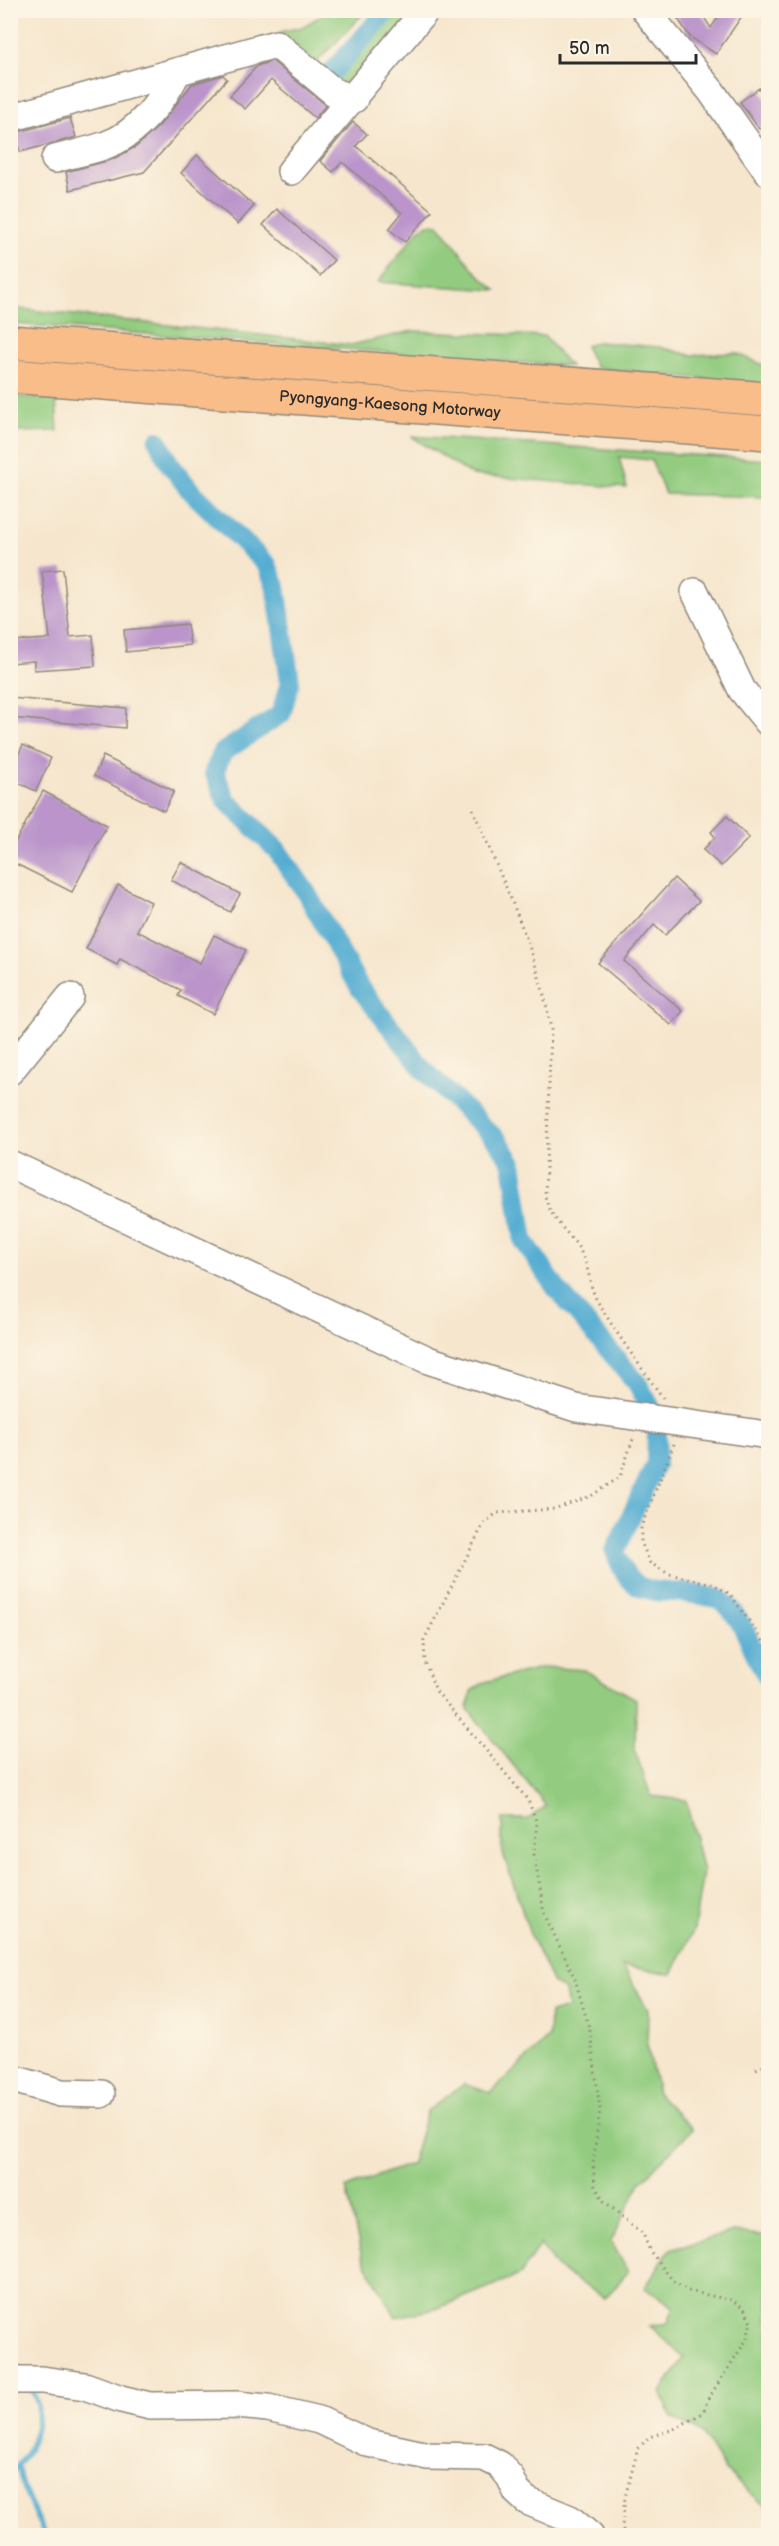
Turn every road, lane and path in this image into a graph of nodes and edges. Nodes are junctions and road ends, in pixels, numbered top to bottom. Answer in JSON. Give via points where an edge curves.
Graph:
{"nodes":[{"id":1,"x":426,"y":10,"type":"edge"},
{"id":2,"x":645,"y":10,"type":"edge"},
{"id":3,"x":177,"y":72,"type":"junction"},
{"id":4,"x":354,"y":99,"type":"junction"},
{"id":5,"x":10,"y":118,"type":"edge"},
{"id":6,"x":56,"y":159,"type":"dead end"},
{"id":7,"x":291,"y":171,"type":"dead end"},
{"id":8,"x":768,"y":172,"type":"edge"},
{"id":9,"x":10,"y":342,"type":"edge"},
{"id":10,"x":10,"y":375,"type":"edge"},
{"id":11,"x":768,"y":399,"type":"edge"},
{"id":12,"x":768,"y":433,"type":"edge"},
{"id":13,"x":695,"y":592,"type":"dead end"},
{"id":14,"x":768,"y":722,"type":"edge"},
{"id":15,"x":473,"y":809,"type":"dead end"},
{"id":16,"x":70,"y":997,"type":"dead end"},
{"id":17,"x":10,"y":1071,"type":"edge"},
{"id":18,"x":10,"y":1164,"type":"edge"},
{"id":19,"x":661,"y":1421,"type":"junction"},
{"id":20,"x":768,"y":1435,"type":"edge"},
{"id":21,"x":768,"y":1648,"type":"edge"},
{"id":22,"x":768,"y":2064,"type":"edge"},
{"id":23,"x":756,"y":2069,"type":"dead end"},
{"id":24,"x":10,"y":2078,"type":"edge"},
{"id":25,"x":101,"y":2094,"type":"dead end"},
{"id":26,"x":10,"y":2380,"type":"edge"},
{"id":27,"x":590,"y":2535,"type":"edge"},
{"id":28,"x":625,"y":2535,"type":"edge"}],
"edges":[{"from":1,"to":4,"type":"street"},
{"from":2,"to":8,"type":"street","via":[[711,90]]},
{"from":3,"to":4,"type":"street","via":[[276,44],[334,92]]},
{"from":3,"to":5,"type":"street"},
{"from":3,"to":6,"type":"street","via":[[168,91],[143,120],[108,145]]},
{"from":4,"to":7,"type":"street"},
{"from":9,"to":11,"type":"highway","name":"Pyongyang-Kaesong Motorway"},
{"from":10,"to":12,"type":"highway","name":"Pyongyang-Kaesong Motorway"},
{"from":13,"to":14,"type":"street","via":[[742,690]]},
{"from":15,"to":19,"type":"path","via":[[537,967],[547,1003],[552,1030],[545,1196],[549,1210],[583,1255],[596,1300]]},
{"from":16,"to":17,"type":"street"},
{"from":18,"to":19,"type":"street","via":[[428,1360],[576,1408]]},
{"from":19,"to":20,"type":"street"},
{"from":19,"to":21,"type":"path","via":[[668,1465],[641,1527],[641,1542],[650,1563],[669,1574],[713,1584],[730,1594]]},
{"from":19,"to":28,"type":"path","via":[[620,1477],[591,1496],[554,1509],[497,1513],[484,1523],[424,1640],[424,1662],[436,1691],[528,1800],[537,1823],[534,1854],[544,1913],[575,1979],[590,2031],[600,2109],[593,2164],[596,2186],[604,2201],[643,2234],[650,2251],[673,2281],[689,2291],[731,2300],[744,2308],[752,2322],[747,2339],[703,2413],[675,2429],[649,2437],[638,2449],[625,2497]]},
{"from":22,"to":23,"type":"path"},
{"from":24,"to":25,"type":"street","via":[[61,2093]]},
{"from":26,"to":27,"type":"street","via":[[85,2385],[150,2406],[268,2408],[319,2421],[368,2443],[398,2450],[428,2456],[484,2457],[500,2465],[527,2501],[570,2519]]}]}
